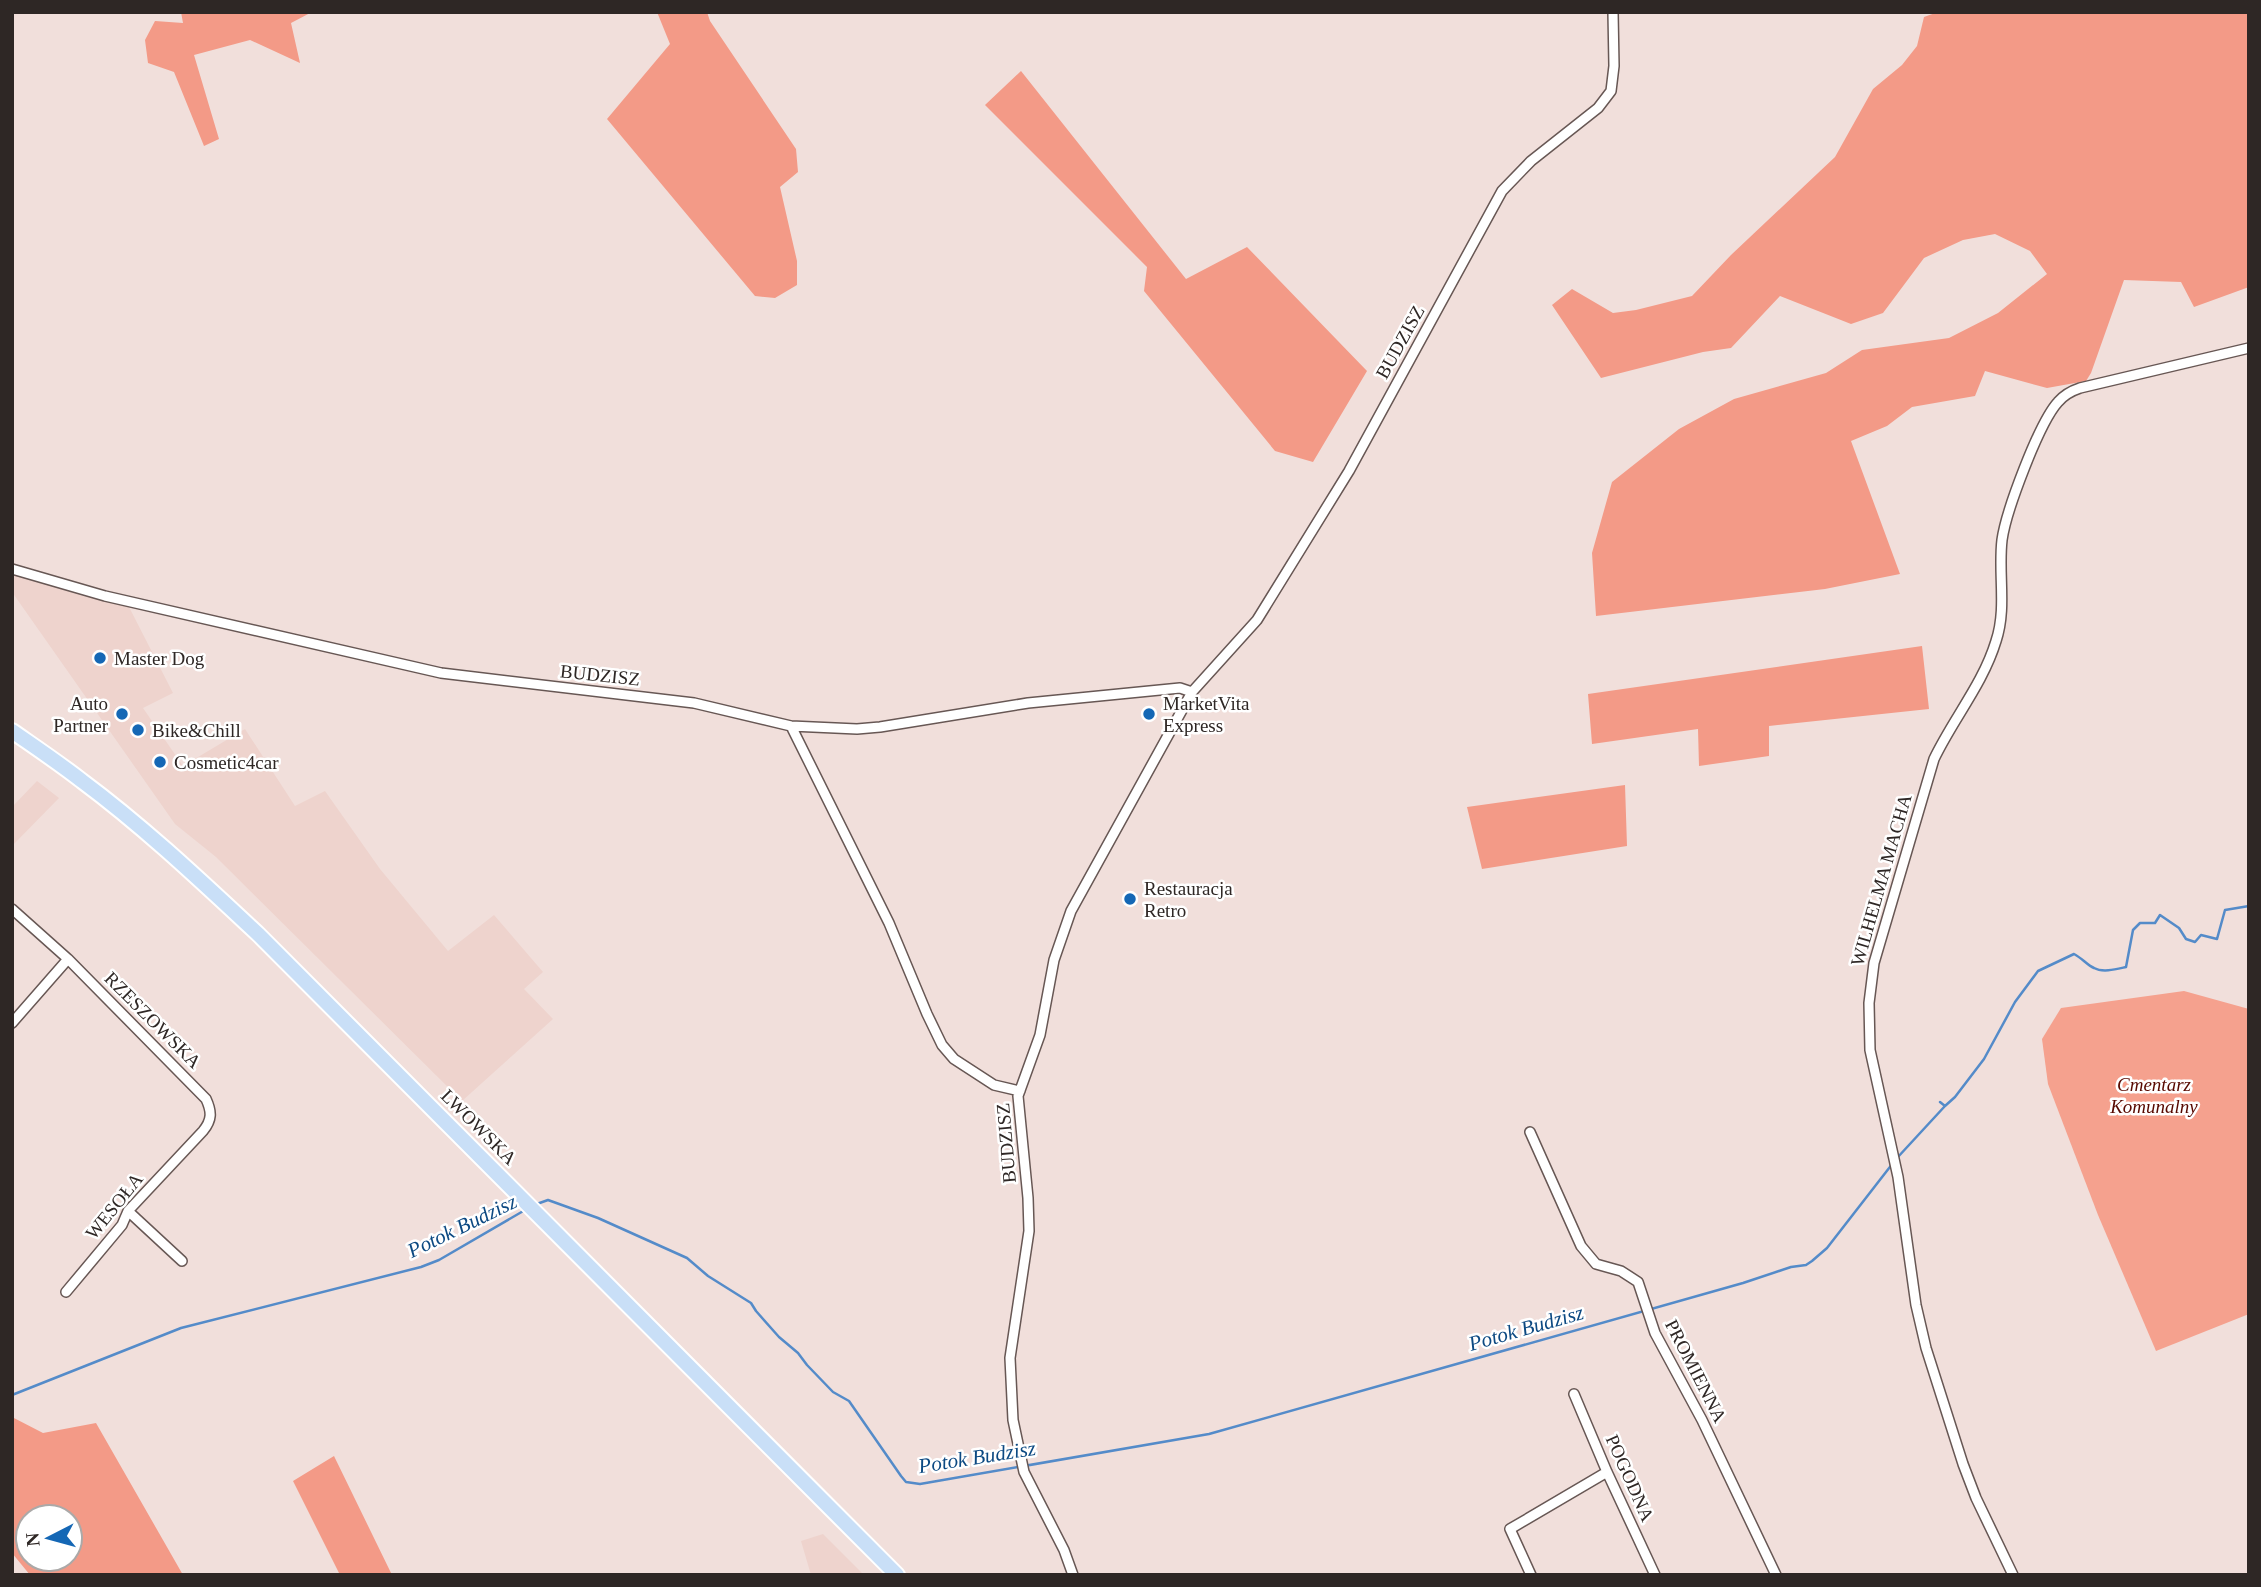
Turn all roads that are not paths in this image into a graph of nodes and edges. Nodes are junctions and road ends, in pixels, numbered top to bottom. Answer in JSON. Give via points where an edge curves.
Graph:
{"nodes":[{"id":1,"x":1613,"y":12,"type":"edge"},
{"id":2,"x":2249,"y":348,"type":"edge"},
{"id":3,"x":12,"y":569,"type":"edge"},
{"id":4,"x":1192,"y":692,"type":"junction"},
{"id":5,"x":791,"y":726,"type":"junction"},
{"id":6,"x":12,"y":731,"type":"edge"},
{"id":7,"x":12,"y":909,"type":"edge"},
{"id":8,"x":68,"y":959,"type":"junction"},
{"id":9,"x":12,"y":1023,"type":"edge"},
{"id":10,"x":1020,"y":1091,"type":"junction"},
{"id":11,"x":210,"y":1108,"type":"joint"},
{"id":12,"x":1530,"y":1132,"type":"dead end"},
{"id":13,"x":128,"y":1211,"type":"junction"},
{"id":14,"x":182,"y":1261,"type":"dead end"},
{"id":15,"x":66,"y":1292,"type":"dead end"},
{"id":16,"x":1574,"y":1394,"type":"dead end"},
{"id":17,"x":1607,"y":1472,"type":"junction"},
{"id":18,"x":897,"y":1575,"type":"edge"},
{"id":19,"x":1073,"y":1575,"type":"edge"},
{"id":20,"x":1531,"y":1575,"type":"edge"},
{"id":21,"x":1655,"y":1575,"type":"edge"},
{"id":22,"x":1776,"y":1575,"type":"edge"},
{"id":23,"x":2013,"y":1575,"type":"edge"}],
"edges":[{"from":1,"to":4,"type":"street","name":"BUDZISZ","via":[[1611,91],[1598,108],[1531,161],[1502,191],[1360,453],[1274,593],[1244,637]]},
{"from":2,"to":23,"type":"street","name":"WILHELMA MACHA","via":[[2110,379],[2064,395],[2056,404],[2026,466],[2003,538],[1998,636],[1980,680],[1934,759],[1874,963],[1870,1050],[1894,1162],[1916,1305],[1938,1389],[1976,1498]]},
{"from":3,"to":5,"type":"street","name":"BUDZISZ","via":[[104,596],[441,673],[694,703]]},
{"from":4,"to":5,"type":"street","name":"BUDZISZ","via":[[1180,688],[1079,697],[857,729]]},
{"from":4,"to":10,"type":"street","name":"BUDZISZ","via":[[1067,920],[1054,960],[1040,1035]]},
{"from":5,"to":10,"type":"street","via":[[889,923],[942,1045],[983,1079]]},
{"from":6,"to":18,"type":"main road","name":"LWOWSKA","via":[[83,782],[259,935]]},
{"from":7,"to":8,"type":"street","name":"RZESZOWSKA"},
{"from":8,"to":9,"type":"street"},
{"from":8,"to":11,"type":"street","name":"RZESZOWSKA"},
{"from":10,"to":19,"type":"street","name":"BUDZISZ","via":[[1029,1231],[1012,1340],[1013,1420],[1023,1467]]},
{"from":11,"to":13,"type":"street","name":"WESOŁA","via":[[211,1117],[203,1131]]},
{"from":12,"to":22,"type":"street","name":"PROMIENNA","via":[[1581,1247],[1596,1264],[1638,1282],[1655,1333]]},
{"from":13,"to":14,"type":"street"},
{"from":13,"to":15,"type":"street","name":"WESOŁA","via":[[122,1226]]},
{"from":16,"to":17,"type":"street","name":"POGODNA"},
{"from":17,"to":20,"type":"street","via":[[1510,1529]]},
{"from":17,"to":21,"type":"street","name":"POGODNA"}]}
